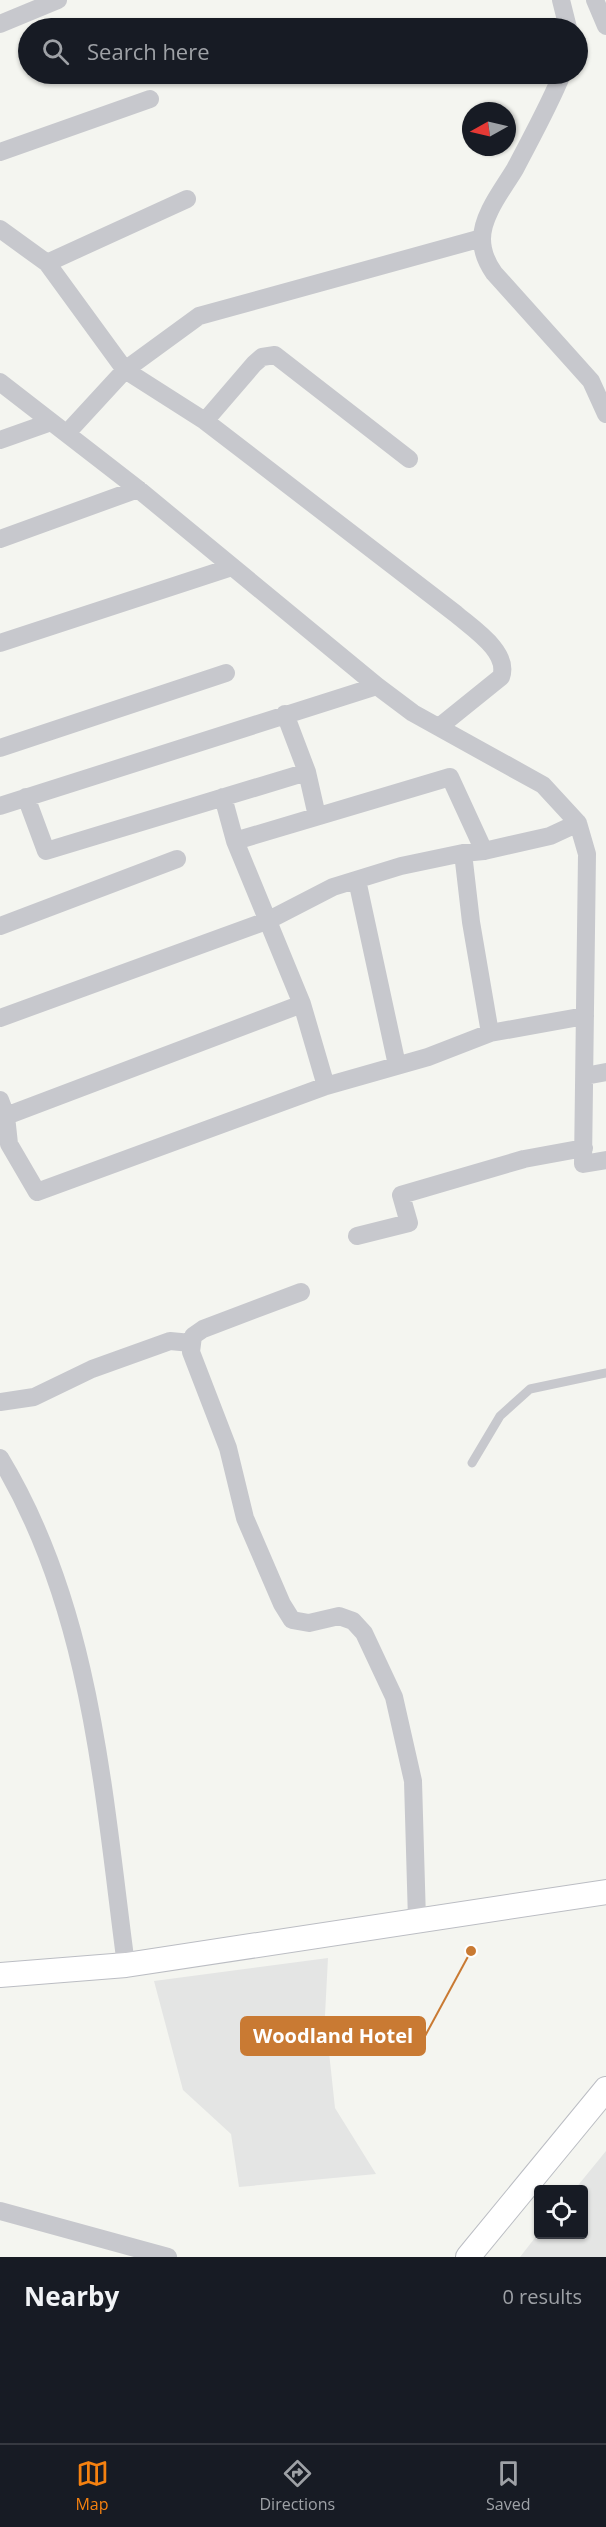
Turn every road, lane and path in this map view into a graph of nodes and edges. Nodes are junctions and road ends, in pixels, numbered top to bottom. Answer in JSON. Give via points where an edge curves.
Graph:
{"nodes":[{"id":1,"x":58,"y":0,"type":"edge"},
{"id":2,"x":561,"y":0,"type":"edge"},
{"id":3,"x":600,"y":5,"type":"edge"},
{"id":4,"x":566,"y":18,"type":"edge"},
{"id":5,"x":0,"y":24,"type":"edge"},
{"id":6,"x":606,"y":26,"type":"edge"},
{"id":7,"x":557,"y":84,"type":"edge"},
{"id":8,"x":150,"y":99,"type":"dead end"},
{"id":9,"x":0,"y":152,"type":"edge"},
{"id":10,"x":187,"y":199,"type":"dead end"},
{"id":11,"x":0,"y":230,"type":"edge"},
{"id":12,"x":482,"y":238,"type":"junction"},
{"id":13,"x":47,"y":263,"type":"junction"},
{"id":14,"x":125,"y":370,"type":"junction"},
{"id":15,"x":0,"y":382,"type":"edge"},
{"id":16,"x":606,"y":414,"type":"edge"},
{"id":17,"x":205,"y":421,"type":"junction"},
{"id":18,"x":51,"y":422,"type":"junction"},
{"id":19,"x":67,"y":433,"type":"junction"},
{"id":20,"x":0,"y":440,"type":"edge"},
{"id":21,"x":410,"y":459,"type":"dead end"},
{"id":22,"x":138,"y":489,"type":"junction"},
{"id":23,"x":0,"y":538,"type":"edge"},
{"id":24,"x":232,"y":567,"type":"junction"},
{"id":25,"x":0,"y":643,"type":"edge"},
{"id":26,"x":226,"y":673,"type":"dead end"},
{"id":27,"x":376,"y":686,"type":"junction"},
{"id":28,"x":285,"y":714,"type":"junction"},
{"id":29,"x":439,"y":727,"type":"junction"},
{"id":30,"x":0,"y":747,"type":"edge"},
{"id":31,"x":307,"y":772,"type":"junction"},
{"id":32,"x":223,"y":797,"type":"junction"},
{"id":33,"x":26,"y":798,"type":"junction"},
{"id":34,"x":0,"y":806,"type":"edge"},
{"id":35,"x":317,"y":816,"type":"junction"},
{"id":36,"x":578,"y":823,"type":"junction"},
{"id":37,"x":235,"y":841,"type":"junction"},
{"id":38,"x":484,"y":851,"type":"junction"},
{"id":39,"x":464,"y":853,"type":"junction"},
{"id":40,"x":177,"y":859,"type":"dead end"},
{"id":41,"x":357,"y":880,"type":"junction"},
{"id":42,"x":269,"y":921,"type":"junction"},
{"id":43,"x":0,"y":926,"type":"edge"},
{"id":44,"x":302,"y":1004,"type":"junction"},
{"id":45,"x":585,"y":1016,"type":"junction"},
{"id":46,"x":0,"y":1018,"type":"edge"},
{"id":47,"x":490,"y":1033,"type":"junction"},
{"id":48,"x":397,"y":1065,"type":"junction"},
{"id":49,"x":606,"y":1072,"type":"edge"},
{"id":50,"x":585,"y":1076,"type":"junction"},
{"id":51,"x":326,"y":1086,"type":"junction"},
{"id":52,"x":3,"y":1108,"type":"edge"},
{"id":53,"x":4,"y":1145,"type":"edge"},
{"id":54,"x":584,"y":1148,"type":"junction"},
{"id":55,"x":606,"y":1160,"type":"edge"},
{"id":56,"x":357,"y":1236,"type":"dead end"},
{"id":57,"x":301,"y":1292,"type":"dead end"},
{"id":58,"x":191,"y":1343,"type":"junction"},
{"id":59,"x":606,"y":1373,"type":"edge"},
{"id":60,"x":0,"y":1402,"type":"edge"},
{"id":61,"x":0,"y":1458,"type":"edge"},
{"id":62,"x":472,"y":1463,"type":"dead end"},
{"id":63,"x":606,"y":1892,"type":"edge"},
{"id":64,"x":417,"y":1920,"type":"junction"},
{"id":65,"x":126,"y":1965,"type":"junction"},
{"id":66,"x":0,"y":1975,"type":"edge"},
{"id":67,"x":606,"y":2089,"type":"edge"},
{"id":68,"x":0,"y":2211,"type":"edge"},
{"id":69,"x":168,"y":2257,"type":"edge"},
{"id":70,"x":468,"y":2257,"type":"edge"}],
"edges":[{"from":1,"to":5,"type":"street"},
{"from":2,"to":4,"type":"street"},
{"from":3,"to":6,"type":"street"},
{"from":7,"to":12,"type":"street","via":[[488,217]]},
{"from":8,"to":9,"type":"street"},
{"from":10,"to":13,"type":"street"},
{"from":11,"to":13,"type":"street"},
{"from":12,"to":14,"type":"street","via":[[199,316]]},
{"from":12,"to":16,"type":"street","via":[[487,263],[591,381]]},
{"from":13,"to":14,"type":"street"},
{"from":14,"to":17,"type":"street"},
{"from":14,"to":19,"type":"street"},
{"from":15,"to":18,"type":"street"},
{"from":17,"to":21,"type":"street","via":[[254,364],[262,357],[275,355]]},
{"from":17,"to":29,"type":"street","via":[[456,614],[498,655],[504,670],[501,677]]},
{"from":18,"to":19,"type":"street"},
{"from":18,"to":20,"type":"street"},
{"from":19,"to":22,"type":"street"},
{"from":22,"to":23,"type":"street"},
{"from":22,"to":24,"type":"street"},
{"from":24,"to":25,"type":"street"},
{"from":24,"to":27,"type":"street"},
{"from":26,"to":30,"type":"street"},
{"from":27,"to":28,"type":"street"},
{"from":27,"to":29,"type":"street"},
{"from":28,"to":31,"type":"street"},
{"from":28,"to":33,"type":"street"},
{"from":29,"to":36,"type":"street","via":[[543,785]]},
{"from":31,"to":32,"type":"street"},
{"from":31,"to":35,"type":"street"},
{"from":32,"to":33,"type":"street","via":[[46,850]]},
{"from":32,"to":37,"type":"street"},
{"from":33,"to":34,"type":"street"},
{"from":35,"to":37,"type":"street"},
{"from":35,"to":38,"type":"street","via":[[450,777]]},
{"from":36,"to":38,"type":"street","via":[[549,836]]},
{"from":36,"to":45,"type":"street","via":[[587,854]]},
{"from":37,"to":42,"type":"street"},
{"from":38,"to":39,"type":"street"},
{"from":39,"to":41,"type":"street"},
{"from":39,"to":47,"type":"street"},
{"from":40,"to":43,"type":"street"},
{"from":41,"to":42,"type":"street","via":[[333,887]]},
{"from":41,"to":48,"type":"street"},
{"from":42,"to":44,"type":"street"},
{"from":42,"to":46,"type":"street"},
{"from":44,"to":51,"type":"street"},
{"from":44,"to":52,"type":"street"},
{"from":45,"to":47,"type":"street"},
{"from":45,"to":50,"type":"street"},
{"from":47,"to":48,"type":"street"},
{"from":48,"to":51,"type":"street"},
{"from":49,"to":50,"type":"street"},
{"from":50,"to":54,"type":"street"},
{"from":51,"to":53,"type":"street","via":[[37,1192]]},
{"from":52,"to":53,"type":"street"},
{"from":54,"to":55,"type":"street","via":[[583,1164]]},
{"from":54,"to":56,"type":"street","via":[[524,1159],[401,1195],[409,1222]]},
{"from":57,"to":58,"type":"street","via":[[203,1329],[193,1336]]},
{"from":58,"to":60,"type":"street","via":[[170,1341],[34,1397]]},
{"from":58,"to":64,"type":"street","via":[[228,1448],[245,1518],[282,1604],[292,1620],[309,1623],[339,1616],[353,1621],[364,1633],[394,1698],[413,1781]]},
{"from":59,"to":62,"type":"lane","via":[[530,1389],[500,1416]]},
{"from":61,"to":65,"type":"street","via":[[19,1489],[56,1574],[82,1662]]},
{"from":63,"to":64,"type":"main road"},
{"from":64,"to":65,"type":"main road"},
{"from":65,"to":66,"type":"main road"},
{"from":67,"to":70,"type":"main road"},
{"from":68,"to":69,"type":"street"}]}
